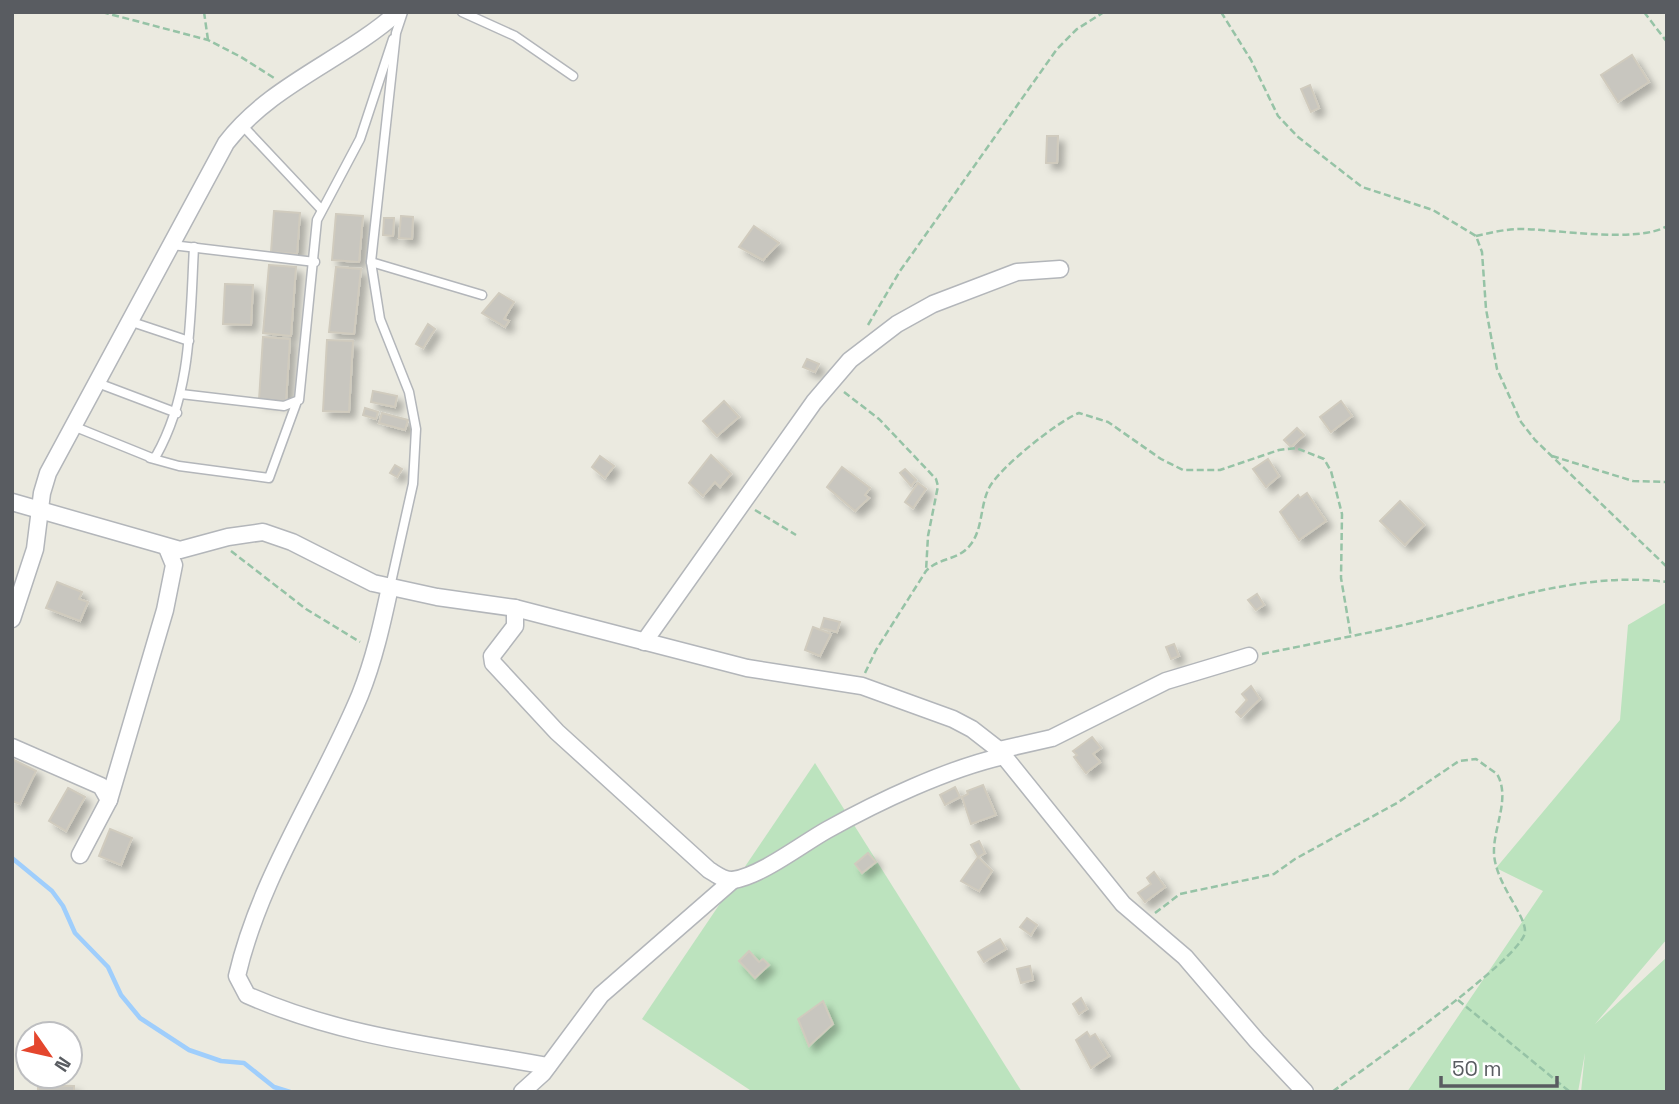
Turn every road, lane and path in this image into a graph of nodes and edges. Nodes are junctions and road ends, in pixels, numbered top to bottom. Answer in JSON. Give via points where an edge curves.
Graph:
{"nodes":[{"id":1,"x":102,"y":12,"type":"edge"},
{"id":2,"x":204,"y":12,"type":"edge"},
{"id":3,"x":400,"y":12,"type":"edge"},
{"id":4,"x":462,"y":12,"type":"edge"},
{"id":5,"x":1104,"y":12,"type":"edge"},
{"id":6,"x":1221,"y":12,"type":"edge"},
{"id":7,"x":1644,"y":12,"type":"edge"},
{"id":8,"x":396,"y":33,"type":"junction"},
{"id":9,"x":208,"y":40,"type":"junction"},
{"id":10,"x":1667,"y":42,"type":"edge"},
{"id":11,"x":573,"y":76,"type":"dead end"},
{"id":12,"x":288,"y":89,"type":"junction"},
{"id":13,"x":242,"y":125,"type":"junction"},
{"id":14,"x":321,"y":209,"type":"junction"},
{"id":15,"x":1667,"y":226,"type":"edge"},
{"id":16,"x":1476,"y":236,"type":"junction"},
{"id":17,"x":172,"y":245,"type":"junction"},
{"id":18,"x":194,"y":247,"type":"junction"},
{"id":19,"x":315,"y":262,"type":"junction"},
{"id":20,"x":371,"y":262,"type":"junction"},
{"id":21,"x":1060,"y":269,"type":"dead end"},
{"id":22,"x":482,"y":295,"type":"dead end"},
{"id":23,"x":129,"y":321,"type":"junction"},
{"id":24,"x":865,"y":331,"type":"dead end"},
{"id":25,"x":188,"y":341,"type":"junction"},
{"id":26,"x":95,"y":382,"type":"junction"},
{"id":27,"x":830,"y":382,"type":"junction"},
{"id":28,"x":181,"y":394,"type":"junction"},
{"id":29,"x":296,"y":404,"type":"junction"},
{"id":30,"x":177,"y":413,"type":"junction"},
{"id":31,"x":73,"y":426,"type":"junction"},
{"id":32,"x":1551,"y":456,"type":"junction"},
{"id":33,"x":150,"y":458,"type":"junction"},
{"id":34,"x":1667,"y":482,"type":"edge"},
{"id":35,"x":12,"y":502,"type":"edge"},
{"id":36,"x":743,"y":503,"type":"junction"},
{"id":37,"x":41,"y":510,"type":"junction"},
{"id":38,"x":796,"y":535,"type":"dead end"},
{"id":39,"x":216,"y":541,"type":"junction"},
{"id":40,"x":167,"y":548,"type":"junction"},
{"id":41,"x":1667,"y":567,"type":"edge"},
{"id":42,"x":926,"y":571,"type":"junction"},
{"id":43,"x":1667,"y":582,"type":"edge"},
{"id":44,"x":390,"y":587,"type":"junction"},
{"id":45,"x":515,"y":608,"type":"junction"},
{"id":46,"x":12,"y":619,"type":"edge"},
{"id":47,"x":1351,"y":637,"type":"junction"},
{"id":48,"x":644,"y":642,"type":"junction"},
{"id":49,"x":375,"y":651,"type":"junction"},
{"id":50,"x":1249,"y":656,"type":"joint"},
{"id":51,"x":862,"y":686,"type":"junction"},
{"id":52,"x":12,"y":747,"type":"edge"},
{"id":53,"x":1002,"y":753,"type":"junction"},
{"id":54,"x":108,"y":800,"type":"junction"},
{"id":55,"x":80,"y":855,"type":"dead end"},
{"id":56,"x":733,"y":880,"type":"junction"},
{"id":57,"x":1144,"y":922,"type":"junction"},
{"id":58,"x":1458,"y":1000,"type":"junction"},
{"id":59,"x":548,"y":1066,"type":"junction"},
{"id":60,"x":522,"y":1092,"type":"edge"},
{"id":61,"x":1305,"y":1092,"type":"edge"},
{"id":62,"x":1332,"y":1092,"type":"edge"},
{"id":63,"x":1570,"y":1092,"type":"edge"}],
"edges":[{"from":1,"to":9,"type":"path"},
{"from":2,"to":9,"type":"path"},
{"from":3,"to":8,"type":"lane"},
{"from":3,"to":12,"type":"street"},
{"from":4,"to":11,"type":"lane","via":[[515,36]]},
{"from":5,"to":24,"type":"path","via":[[1070,35],[1049,60],[900,271]]},
{"from":6,"to":16,"type":"path","via":[[1278,116],[1298,137],[1363,187],[1433,209]]},
{"from":7,"to":10,"type":"path"},
{"from":8,"to":14,"type":"lane","via":[[360,139]]},
{"from":8,"to":20,"type":"lane"},
{"from":9,"to":12,"type":"path"},
{"from":12,"to":13,"type":"street"},
{"from":13,"to":14,"type":"lane"},
{"from":13,"to":17,"type":"street","via":[[226,143]]},
{"from":14,"to":19,"type":"lane"},
{"from":15,"to":16,"type":"path","via":[[1656,233],[1580,235],[1521,229]]},
{"from":16,"to":32,"type":"path","via":[[1482,252],[1489,332],[1502,383],[1521,422]]},
{"from":17,"to":18,"type":"lane"},
{"from":17,"to":23,"type":"street"},
{"from":18,"to":19,"type":"lane"},
{"from":18,"to":25,"type":"lane"},
{"from":19,"to":29,"type":"lane","via":[[302,391]]},
{"from":20,"to":22,"type":"lane"},
{"from":20,"to":44,"type":"lane","via":[[380,319],[409,392],[416,429],[413,484]]},
{"from":21,"to":27,"type":"street","via":[[1017,272],[933,304],[880,336]]},
{"from":23,"to":25,"type":"lane"},
{"from":23,"to":26,"type":"street"},
{"from":25,"to":28,"type":"lane"},
{"from":26,"to":30,"type":"lane"},
{"from":26,"to":31,"type":"street"},
{"from":27,"to":36,"type":"street"},
{"from":27,"to":42,"type":"path","via":[[879,419],[936,479]]},
{"from":28,"to":29,"type":"lane"},
{"from":28,"to":30,"type":"lane"},
{"from":29,"to":33,"type":"lane","via":[[270,478]]},
{"from":30,"to":33,"type":"lane","via":[[156,455]]},
{"from":31,"to":33,"type":"lane"},
{"from":31,"to":37,"type":"street","via":[[48,473]]},
{"from":32,"to":34,"type":"path","via":[[1633,481]]},
{"from":32,"to":41,"type":"path"},
{"from":35,"to":37,"type":"street"},
{"from":36,"to":38,"type":"path"},
{"from":36,"to":48,"type":"street"},
{"from":37,"to":40,"type":"street"},
{"from":37,"to":46,"type":"street","via":[[35,549]]},
{"from":39,"to":40,"type":"street","via":[[189,549]]},
{"from":39,"to":44,"type":"street","via":[[253,532],[273,535]]},
{"from":39,"to":49,"type":"path","via":[[306,609]]},
{"from":40,"to":54,"type":"street","via":[[174,565],[172,583]]},
{"from":42,"to":47,"type":"path","via":[[970,547],[989,488],[1001,470],[1063,421],[1084,413],[1108,422],[1183,470],[1220,470],[1279,450],[1296,449],[1324,459],[1342,514],[1341,578]]},
{"from":42,"to":51,"type":"path","via":[[876,650]]},
{"from":43,"to":47,"type":"path","via":[[1642,579],[1569,586]]},
{"from":44,"to":45,"type":"street"},
{"from":44,"to":49,"type":"street"},
{"from":45,"to":48,"type":"street"},
{"from":45,"to":56,"type":"street","via":[[516,626],[492,656],[493,663],[557,732],[700,862]]},
{"from":47,"to":50,"type":"path"},
{"from":48,"to":51,"type":"street","via":[[747,668]]},
{"from":49,"to":59,"type":"street","via":[[359,696],[299,818],[237,976],[247,995],[356,1033]]},
{"from":50,"to":53,"type":"street","via":[[1166,681],[1052,738]]},
{"from":51,"to":53,"type":"street","via":[[953,719]]},
{"from":52,"to":54,"type":"street","via":[[101,786]]},
{"from":53,"to":56,"type":"street","via":[[908,792]]},
{"from":53,"to":57,"type":"street","via":[[1123,904]]},
{"from":54,"to":55,"type":"street"},
{"from":56,"to":59,"type":"street","via":[[601,995]]},
{"from":57,"to":58,"type":"path","via":[[1180,894],[1274,874],[1397,803],[1452,764],[1476,759],[1499,778],[1502,800],[1494,842],[1496,868],[1522,920],[1524,934],[1505,959]]},
{"from":57,"to":61,"type":"street","via":[[1185,957]]},
{"from":58,"to":62,"type":"path"},
{"from":58,"to":63,"type":"path"},
{"from":59,"to":60,"type":"street"}]}
